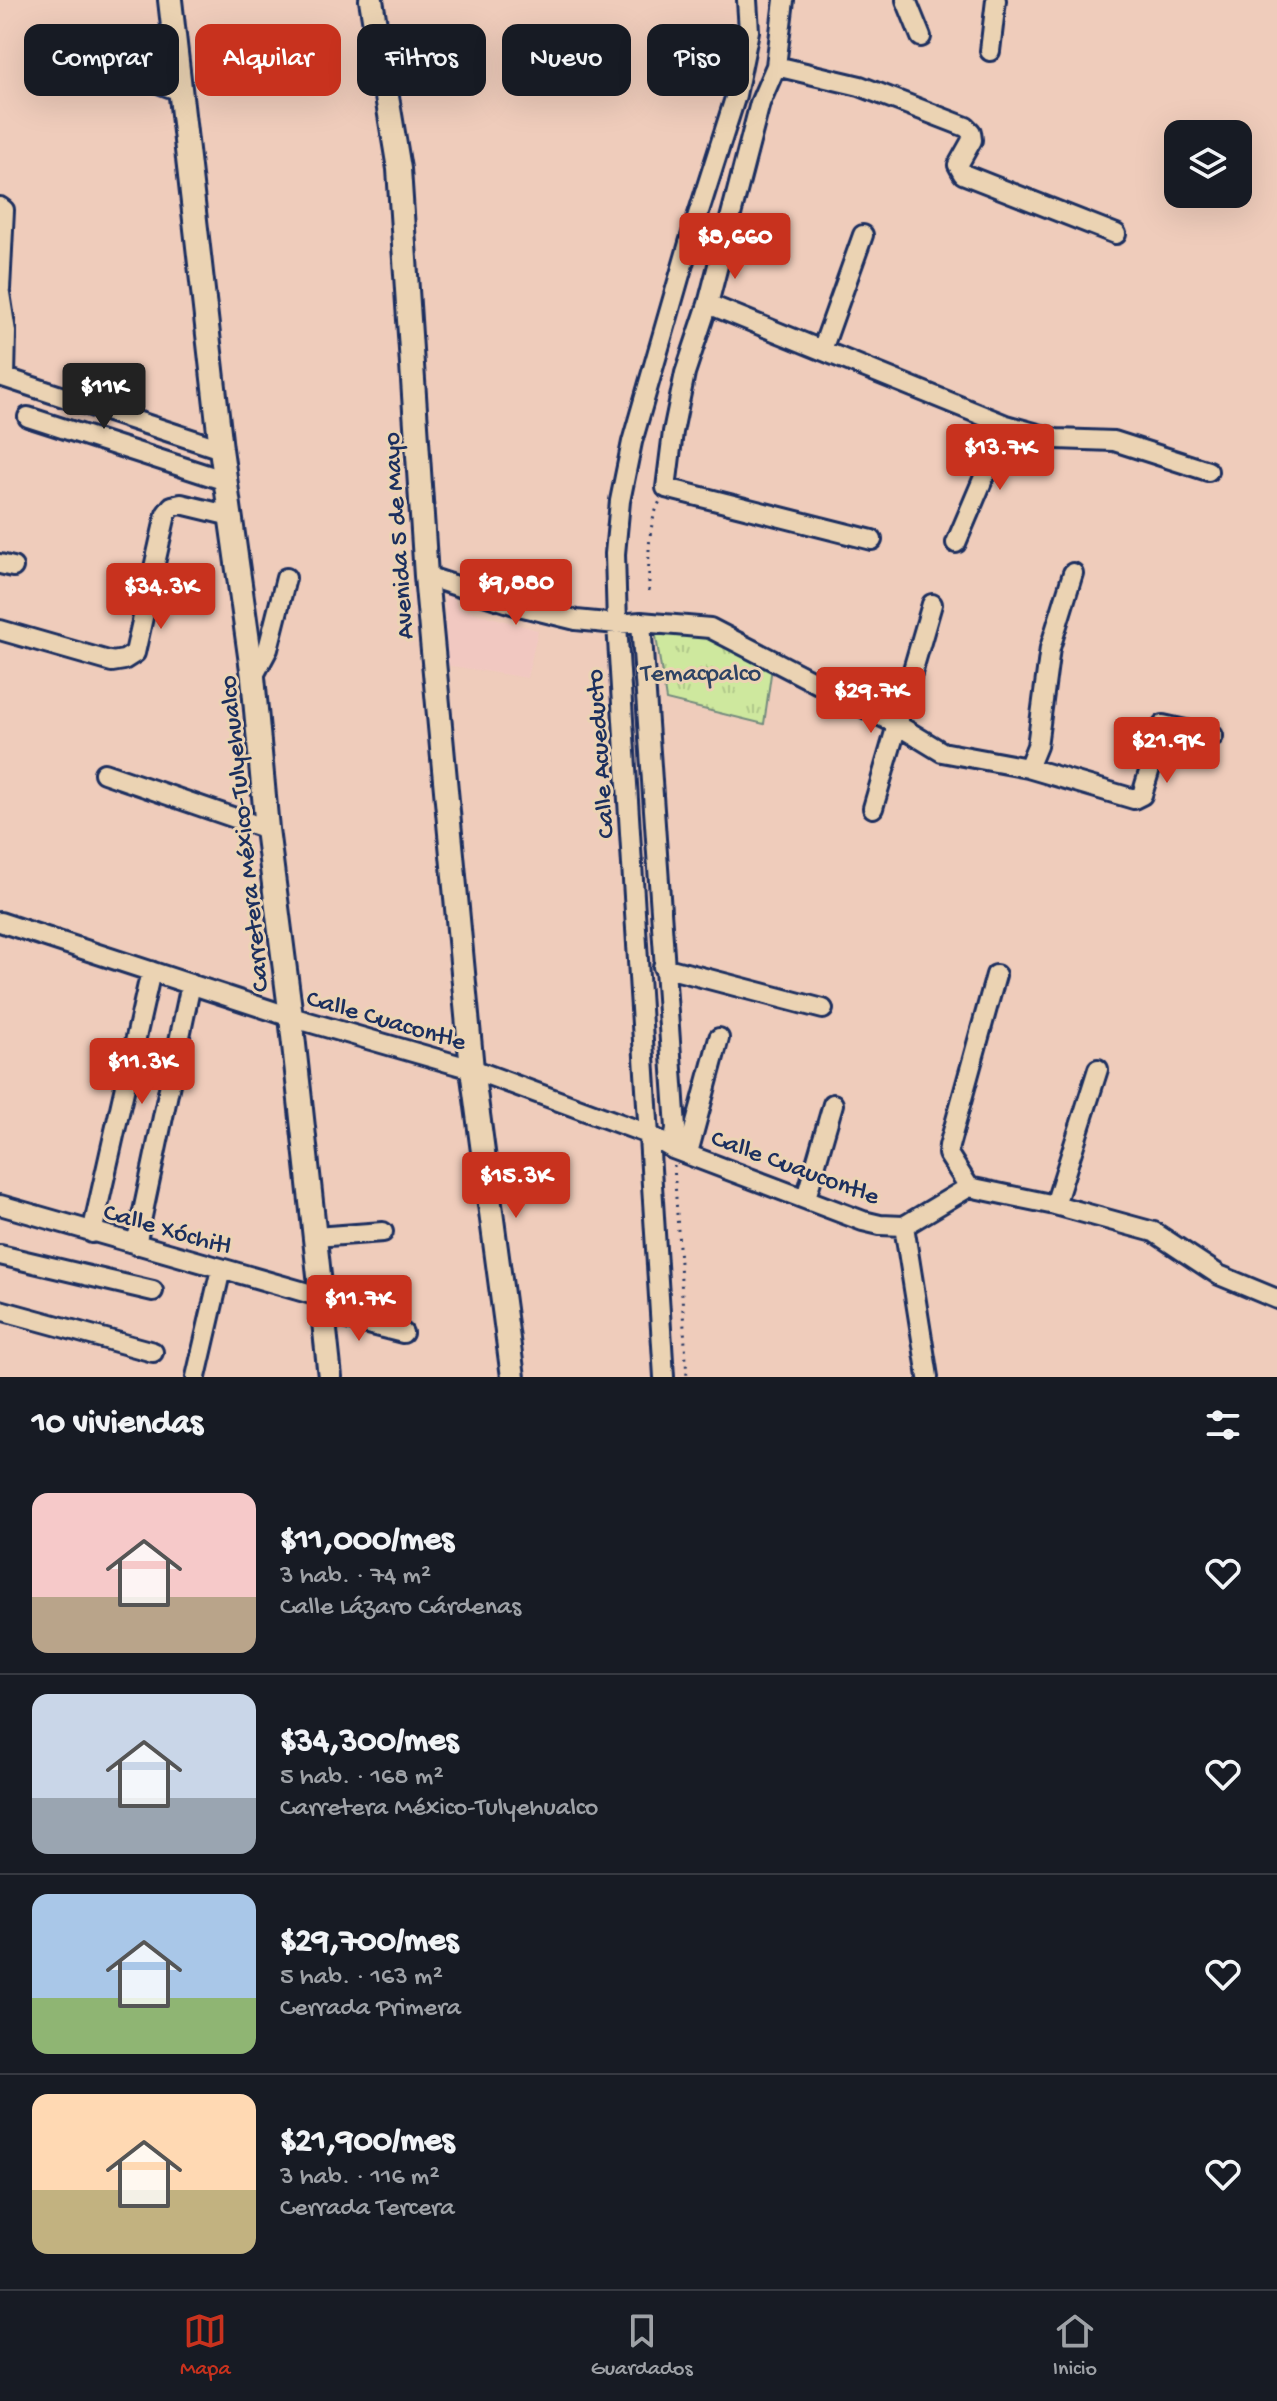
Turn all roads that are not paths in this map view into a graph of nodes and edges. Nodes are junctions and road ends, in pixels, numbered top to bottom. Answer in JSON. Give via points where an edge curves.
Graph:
{"nodes":[{"id":1,"x":170,"y":0,"type":"edge"},
{"id":2,"x":371,"y":0,"type":"edge"},
{"id":3,"x":747,"y":0,"type":"edge"},
{"id":4,"x":784,"y":0,"type":"edge"},
{"id":5,"x":906,"y":0,"type":"edge"},
{"id":6,"x":996,"y":0,"type":"edge"},
{"id":7,"x":921,"y":37,"type":"dead end"},
{"id":8,"x":990,"y":51,"type":"dead end"},
{"id":9,"x":776,"y":66,"type":"junction"},
{"id":10,"x":180,"y":91,"type":"joint"},
{"id":11,"x":0,"y":207,"type":"edge"},
{"id":12,"x":1116,"y":234,"type":"dead end"},
{"id":13,"x":863,"y":235,"type":"dead end"},
{"id":14,"x":0,"y":291,"type":"edge"},
{"id":15,"x":708,"y":304,"type":"junction"},
{"id":16,"x":822,"y":350,"type":"junction"},
{"id":17,"x":2,"y":377,"type":"edge"},
{"id":18,"x":28,"y":417,"type":"dead end"},
{"id":19,"x":1006,"y":425,"type":"junction"},
{"id":20,"x":221,"y":449,"type":"junction"},
{"id":21,"x":1208,"y":471,"type":"dead end"},
{"id":22,"x":226,"y":481,"type":"junction"},
{"id":23,"x":231,"y":516,"type":"junction"},
{"id":24,"x":872,"y":540,"type":"dead end"},
{"id":25,"x":956,"y":543,"type":"dead end"},
{"id":26,"x":1073,"y":573,"type":"dead end"},
{"id":27,"x":426,"y":576,"type":"junction"},
{"id":28,"x":286,"y":578,"type":"dead end"},
{"id":29,"x":932,"y":604,"type":"dead end"},
{"id":30,"x":641,"y":622,"type":"junction"},
{"id":31,"x":617,"y":624,"type":"junction"},
{"id":32,"x":0,"y":630,"type":"edge"},
{"id":33,"x":253,"y":677,"type":"junction"},
{"id":34,"x":896,"y":724,"type":"junction"},
{"id":35,"x":1213,"y":736,"type":"dead end"},
{"id":36,"x":1028,"y":768,"type":"junction"},
{"id":37,"x":104,"y":773,"type":"dead end"},
{"id":38,"x":873,"y":808,"type":"dead end"},
{"id":39,"x":267,"y":829,"type":"junction"},
{"id":40,"x":0,"y":922,"type":"edge"},
{"id":41,"x":663,"y":967,"type":"junction"},
{"id":42,"x":151,"y":971,"type":"junction"},
{"id":43,"x":996,"y":975,"type":"dead end"},
{"id":44,"x":191,"y":984,"type":"junction"},
{"id":45,"x":823,"y":1009,"type":"dead end"},
{"id":46,"x":291,"y":1017,"type":"junction"},
{"id":47,"x":719,"y":1038,"type":"dead end"},
{"id":48,"x":472,"y":1069,"type":"junction"},
{"id":49,"x":1098,"y":1069,"type":"dead end"},
{"id":50,"x":833,"y":1104,"type":"dead end"},
{"id":51,"x":648,"y":1134,"type":"junction"},
{"id":52,"x":681,"y":1151,"type":"junction"},
{"id":53,"x":969,"y":1187,"type":"junction"},
{"id":54,"x":806,"y":1198,"type":"junction"},
{"id":55,"x":0,"y":1205,"type":"edge"},
{"id":56,"x":1055,"y":1205,"type":"junction"},
{"id":57,"x":904,"y":1226,"type":"junction"},
{"id":58,"x":383,"y":1232,"type":"dead end"},
{"id":59,"x":92,"y":1233,"type":"junction"},
{"id":60,"x":315,"y":1237,"type":"junction"},
{"id":61,"x":136,"y":1245,"type":"junction"},
{"id":62,"x":0,"y":1255,"type":"edge"},
{"id":63,"x":221,"y":1269,"type":"junction"},
{"id":64,"x":153,"y":1291,"type":"dead end"},
{"id":65,"x":1277,"y":1299,"type":"edge"},
{"id":66,"x":323,"y":1305,"type":"junction"},
{"id":67,"x":0,"y":1310,"type":"edge"},
{"id":68,"x":403,"y":1333,"type":"dead end"},
{"id":69,"x":153,"y":1352,"type":"dead end"},
{"id":70,"x":196,"y":1377,"type":"edge"},
{"id":71,"x":330,"y":1377,"type":"edge"},
{"id":72,"x":513,"y":1377,"type":"edge"},
{"id":73,"x":664,"y":1377,"type":"edge"},
{"id":74,"x":928,"y":1377,"type":"edge"}],
"edges":[{"from":1,"to":10,"type":"main road","name":"Carretera México-Tulyehualco"},
{"from":2,"to":27,"type":"main road","name":"Avenida 5 de Mayo","via":[[399,169]]},
{"from":3,"to":31,"type":"street","name":"Calle Acueducto","via":[[749,31],[736,95],[632,442],[615,554]]},
{"from":4,"to":9,"type":"street"},
{"from":5,"to":7,"type":"street"},
{"from":6,"to":8,"type":"street"},
{"from":9,"to":12,"type":"street","via":[[860,86],[966,127],[972,140],[958,165],[963,174]]},
{"from":9,"to":15,"type":"street","via":[[753,126]]},
{"from":10,"to":20,"type":"main road","name":"Carretera México-Tulyehualco"},
{"from":11,"to":14,"type":"street"},
{"from":13,"to":16,"type":"street"},
{"from":14,"to":17,"type":"street","via":[[6,332]]},
{"from":15,"to":16,"type":"street"},
{"from":15,"to":24,"type":"street","via":[[685,373],[666,488]]},
{"from":16,"to":19,"type":"street"},
{"from":17,"to":20,"type":"street"},
{"from":18,"to":22,"type":"street"},
{"from":19,"to":21,"type":"street","via":[[1056,439],[1114,441]]},
{"from":19,"to":25,"type":"street"},
{"from":20,"to":22,"type":"main road","name":"Carretera México-Tulyehualco"},
{"from":22,"to":23,"type":"main road","name":"Carretera México-Tulyehualco"},
{"from":23,"to":32,"type":"street","via":[[181,504],[166,514],[135,653],[124,660],[112,662]]},
{"from":23,"to":33,"type":"main road","name":"Carretera México-Tulyehualco"},
{"from":26,"to":36,"type":"street","via":[[1050,648],[1037,746]]},
{"from":27,"to":31,"type":"street","via":[[530,609]]},
{"from":27,"to":48,"type":"main road","name":"Avenida 5 de Mayo"},
{"from":28,"to":33,"type":"street","via":[[268,649]]},
{"from":29,"to":34,"type":"street"},
{"from":30,"to":31,"type":"street"},
{"from":30,"to":34,"type":"street","via":[[710,628]]},
{"from":30,"to":41,"type":"street","name":"Calle Acueducto"},
{"from":31,"to":51,"type":"street","name":"Calle Acueducto"},
{"from":33,"to":39,"type":"main road","name":"Carretera México-Tulyehualco"},
{"from":34,"to":36,"type":"street","via":[[942,752]]},
{"from":34,"to":38,"type":"street"},
{"from":35,"to":36,"type":"street","via":[[1168,724],[1160,727],[1142,795],[1134,799]]},
{"from":37,"to":39,"type":"street"},
{"from":39,"to":46,"type":"main road","name":"Carretera México-Tulyehualco"},
{"from":40,"to":42,"type":"street","name":"Calle Cuacontle"},
{"from":41,"to":45,"type":"street"},
{"from":41,"to":52,"type":"street","name":"Calle Acueducto"},
{"from":42,"to":44,"type":"street","name":"Calle Cuacontle"},
{"from":42,"to":59,"type":"street"},
{"from":43,"to":53,"type":"street","via":[[949,1146],[948,1154]]},
{"from":44,"to":46,"type":"street","name":"Calle Cuacontle"},
{"from":44,"to":61,"type":"street"},
{"from":46,"to":48,"type":"street","name":"Calle Cuacontle"},
{"from":46,"to":60,"type":"main road","name":"Carretera México-Tulyehualco"},
{"from":47,"to":52,"type":"street"},
{"from":48,"to":51,"type":"street","name":"Calle Cuaucontle"},
{"from":48,"to":72,"type":"main road","name":"Avenida 5 de Mayo"},
{"from":49,"to":56,"type":"street"},
{"from":50,"to":54,"type":"street"},
{"from":51,"to":52,"type":"street","name":"Calle Cuaucontle"},
{"from":51,"to":73,"type":"street","name":"Calle Acueducto"},
{"from":52,"to":54,"type":"street","name":"Calle Cuaucontle"},
{"from":53,"to":56,"type":"street"},
{"from":53,"to":57,"type":"street","name":"Calle Cuaucontle"},
{"from":54,"to":57,"type":"street","name":"Calle Cuaucontle","via":[[863,1221]]},
{"from":55,"to":59,"type":"street","name":"Calle Xóchitl"},
{"from":56,"to":65,"type":"street","via":[[1154,1232],[1219,1275]]},
{"from":57,"to":74,"type":"street"},
{"from":58,"to":60,"type":"street"},
{"from":59,"to":61,"type":"street","name":"Calle Xóchitl"},
{"from":60,"to":66,"type":"main road","name":"Carretera México-Tulyehualco"},
{"from":61,"to":63,"type":"street","name":"Calle Xóchitl"},
{"from":62,"to":64,"type":"street"},
{"from":63,"to":66,"type":"street","name":"Calle Xóchitl"},
{"from":63,"to":70,"type":"street"},
{"from":66,"to":68,"type":"street","name":"Calle Xóchitl"},
{"from":66,"to":71,"type":"main road","name":"Carretera México-Tulyehualco"},
{"from":67,"to":69,"type":"street"}]}
